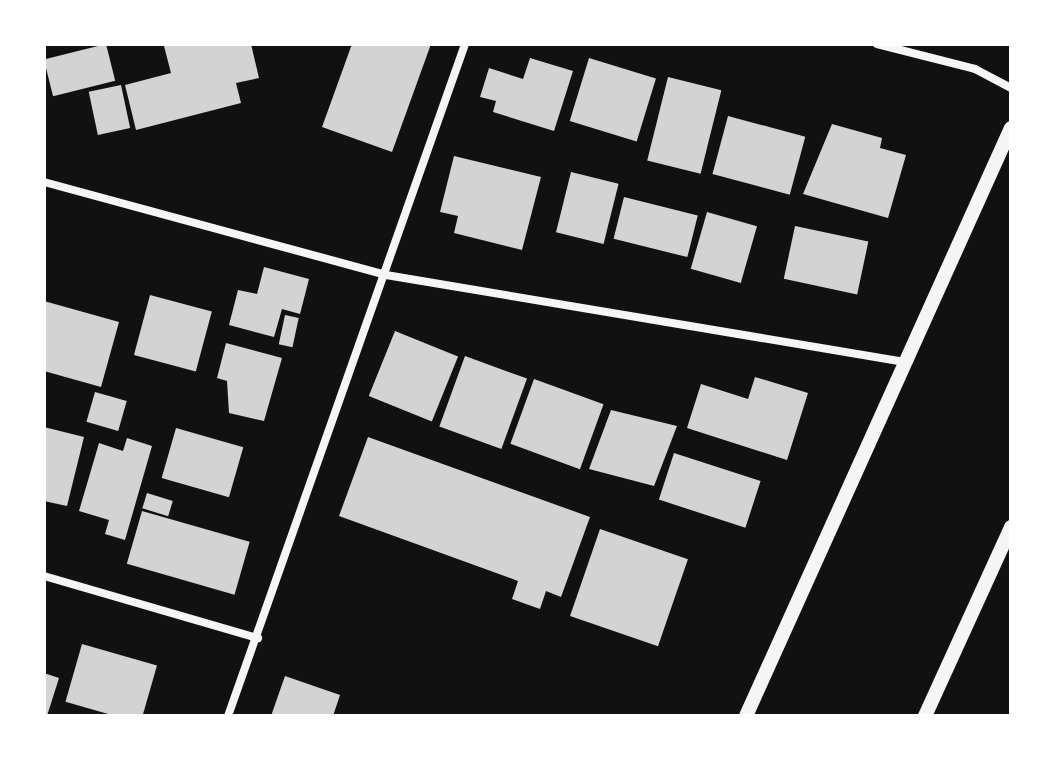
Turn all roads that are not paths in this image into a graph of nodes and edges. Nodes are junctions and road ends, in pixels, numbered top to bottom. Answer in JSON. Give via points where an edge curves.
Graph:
{"nodes":[{"id":1,"x":465,"y":44,"type":"edge"},
{"id":2,"x":877,"y":44,"type":"edge"},
{"id":3,"x":1011,"y":88,"type":"edge"},
{"id":4,"x":1011,"y":128,"type":"edge"},
{"id":5,"x":44,"y":182,"type":"edge"},
{"id":6,"x":386,"y":275,"type":"junction"},
{"id":7,"x":905,"y":362,"type":"junction"},
{"id":8,"x":1011,"y":527,"type":"edge"},
{"id":9,"x":44,"y":576,"type":"edge"},
{"id":10,"x":258,"y":638,"type":"junction"},
{"id":11,"x":228,"y":716,"type":"edge"},
{"id":12,"x":746,"y":716,"type":"edge"},
{"id":13,"x":925,"y":716,"type":"edge"}],
"edges":[{"from":1,"to":6,"type":"street"},
{"from":2,"to":3,"type":"street","via":[[975,69]]},
{"from":4,"to":7,"type":"street"},
{"from":5,"to":6,"type":"street"},
{"from":6,"to":7,"type":"street"},
{"from":6,"to":10,"type":"street"},
{"from":7,"to":12,"type":"street"},
{"from":8,"to":13,"type":"street"},
{"from":9,"to":10,"type":"street"},
{"from":10,"to":11,"type":"street"}]}
